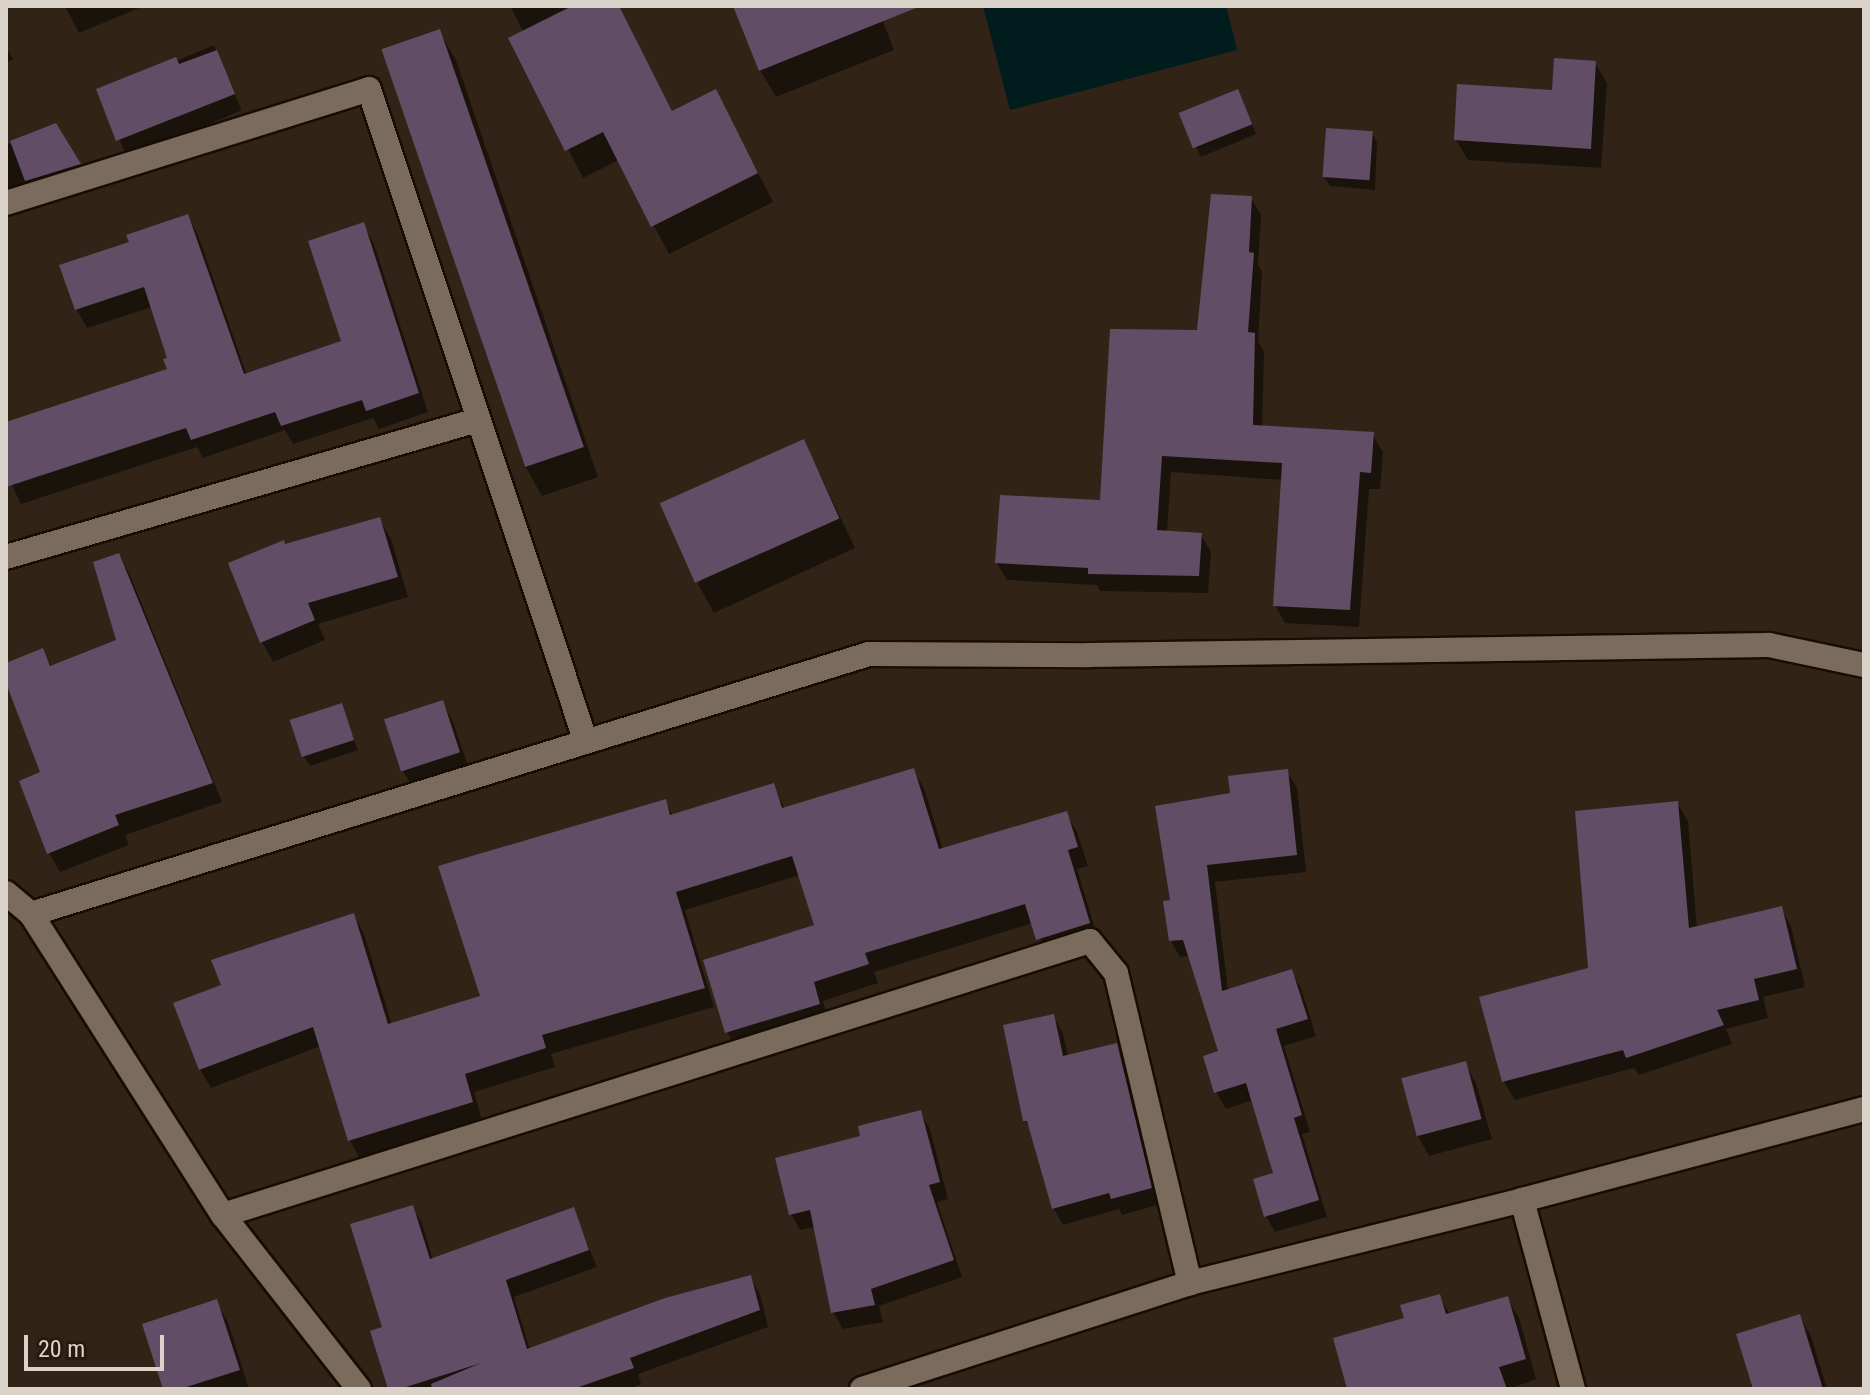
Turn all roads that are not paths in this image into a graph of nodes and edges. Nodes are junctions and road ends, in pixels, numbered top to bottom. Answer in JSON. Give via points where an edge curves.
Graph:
{"nodes":[{"id":1,"x":6,"y":203,"type":"edge"},
{"id":2,"x":479,"y":420,"type":"junction"},
{"id":3,"x":6,"y":557,"type":"edge"},
{"id":4,"x":1864,"y":665,"type":"edge"},
{"id":5,"x":585,"y":739,"type":"junction"},
{"id":6,"x":6,"y":893,"type":"edge"},
{"id":7,"x":31,"y":914,"type":"junction"},
{"id":8,"x":1864,"y":1109,"type":"edge"},
{"id":9,"x":1522,"y":1200,"type":"junction"},
{"id":10,"x":223,"y":1215,"type":"junction"},
{"id":11,"x":1190,"y":1283,"type":"junction"},
{"id":12,"x":359,"y":1389,"type":"edge"},
{"id":13,"x":862,"y":1389,"type":"edge"},
{"id":14,"x":1573,"y":1389,"type":"edge"}],
"edges":[{"from":1,"to":2,"type":"street","via":[[369,89]]},
{"from":2,"to":3,"type":"street"},
{"from":2,"to":5,"type":"street"},
{"from":4,"to":5,"type":"street","via":[[1769,645],[869,654]]},
{"from":5,"to":7,"type":"street"},
{"from":6,"to":7,"type":"street"},
{"from":7,"to":10,"type":"street"},
{"from":8,"to":9,"type":"street"},
{"from":9,"to":11,"type":"street"},
{"from":9,"to":14,"type":"street"},
{"from":10,"to":11,"type":"street","via":[[1090,941],[1116,973]]},
{"from":10,"to":12,"type":"street"},
{"from":11,"to":13,"type":"street"}]}
